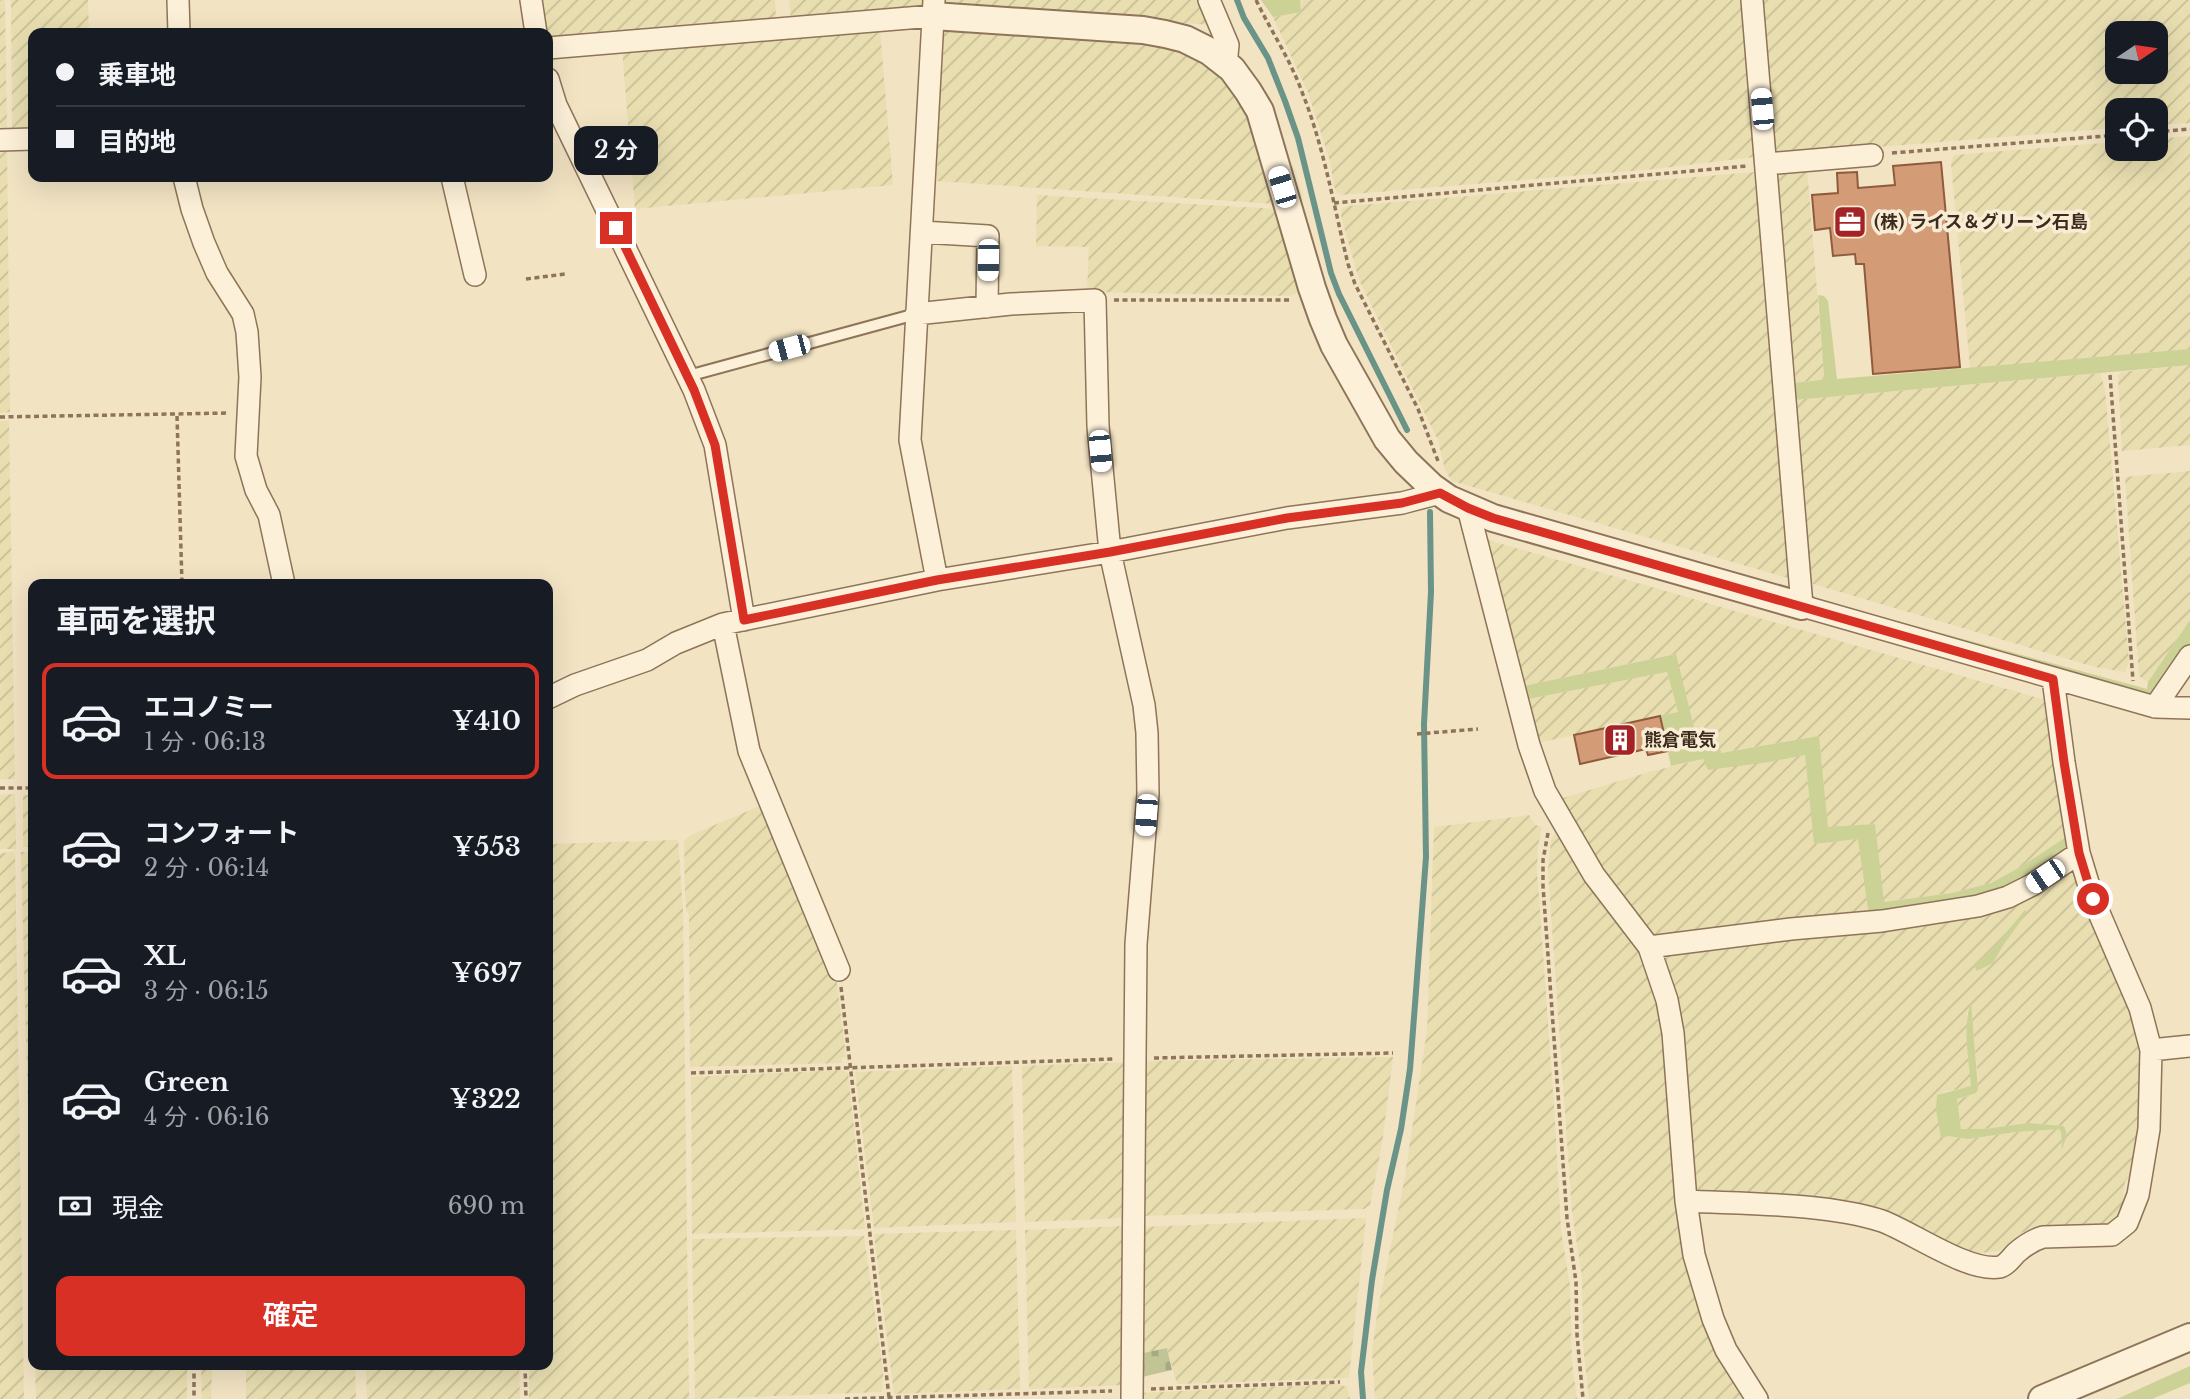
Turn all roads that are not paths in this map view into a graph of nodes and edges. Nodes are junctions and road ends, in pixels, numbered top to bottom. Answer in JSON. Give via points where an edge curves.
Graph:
{"nodes":[{"id":1,"x":178,"y":0,"type":"edge"},
{"id":2,"x":531,"y":0,"type":"edge"},
{"id":3,"x":1209,"y":0,"type":"edge"},
{"id":4,"x":1752,"y":0,"type":"edge"},
{"id":5,"x":934,"y":8,"type":"edge"},
{"id":6,"x":179,"y":28,"type":"edge"},
{"id":7,"x":535,"y":28,"type":"edge"},
{"id":8,"x":553,"y":47,"type":"edge"},
{"id":9,"x":1226,"y":65,"type":"junction"},
{"id":10,"x":553,"y":95,"type":"edge"},
{"id":11,"x":28,"y":139,"type":"edge"},
{"id":12,"x":0,"y":140,"type":"edge"},
{"id":13,"x":1872,"y":155,"type":"road end"},
{"id":14,"x":1766,"y":164,"type":"junction"},
{"id":15,"x":185,"y":182,"type":"edge"},
{"id":16,"x":453,"y":182,"type":"edge"},
{"id":17,"x":922,"y":232,"type":"junction"},
{"id":18,"x":475,"y":275,"type":"dead end"},
{"id":19,"x":986,"y":307,"type":"junction"},
{"id":20,"x":916,"y":314,"type":"junction"},
{"id":21,"x":688,"y":376,"type":"junction"},
{"id":22,"x":1440,"y":480,"type":"junction"},
{"id":23,"x":1468,"y":508,"type":"junction"},
{"id":24,"x":1110,"y":552,"type":"junction"},
{"id":25,"x":283,"y":579,"type":"edge"},
{"id":26,"x":937,"y":580,"type":"junction"},
{"id":27,"x":1802,"y":606,"type":"junction"},
{"id":28,"x":734,"y":622,"type":"junction"},
{"id":29,"x":2190,"y":656,"type":"edge"},
{"id":30,"x":2053,"y":679,"type":"junction"},
{"id":31,"x":553,"y":696,"type":"edge"},
{"id":32,"x":2155,"y":707,"type":"junction"},
{"id":33,"x":2190,"y":708,"type":"edge"},
{"id":34,"x":2079,"y":853,"type":"junction"},
{"id":35,"x":1648,"y":947,"type":"junction"},
{"id":36,"x":839,"y":970,"type":"road end"},
{"id":37,"x":2190,"y":1046,"type":"edge"},
{"id":38,"x":2151,"y":1050,"type":"junction"},
{"id":39,"x":1686,"y":1201,"type":"junction"},
{"id":40,"x":2190,"y":1337,"type":"edge"},
{"id":41,"x":1132,"y":1394,"type":"edge"},
{"id":42,"x":1757,"y":1399,"type":"edge"},
{"id":43,"x":2042,"y":1399,"type":"edge"}],
"edges":[{"from":1,"to":6,"type":"street"},
{"from":2,"to":7,"type":"street"},
{"from":3,"to":9,"type":"street","via":[[1228,45]]},
{"from":4,"to":14,"type":"street"},
{"from":5,"to":8,"type":"street"},
{"from":5,"to":9,"type":"street","via":[[1154,32],[1185,39]]},
{"from":5,"to":17,"type":"street"},
{"from":9,"to":22,"type":"street","via":[[1239,77],[1259,111],[1334,345],[1387,439],[1406,462]]},
{"from":10,"to":21,"type":"street"},
{"from":11,"to":12,"type":"street"},
{"from":13,"to":14,"type":"street"},
{"from":14,"to":27,"type":"street"},
{"from":15,"to":25,"type":"street","via":[[217,273],[243,314],[249,352],[246,456],[269,515]]},
{"from":16,"to":18,"type":"street"},
{"from":17,"to":19,"type":"street","via":[[988,236]]},
{"from":17,"to":20,"type":"street"},
{"from":19,"to":20,"type":"street"},
{"from":19,"to":24,"type":"street","via":[[1095,300],[1098,426]]},
{"from":20,"to":21,"type":"lane"},
{"from":20,"to":26,"type":"street","via":[[910,440]]},
{"from":21,"to":28,"type":"street","via":[[715,445]]},
{"from":22,"to":23,"type":"street"},
{"from":22,"to":24,"type":"street","via":[[1402,503],[1287,518]]},
{"from":23,"to":27,"type":"street"},
{"from":23,"to":35,"type":"street","via":[[1533,760],[1558,816],[1594,875]]},
{"from":24,"to":26,"type":"street"},
{"from":24,"to":41,"type":"street","via":[[1147,733],[1136,944]]},
{"from":26,"to":28,"type":"street"},
{"from":27,"to":30,"type":"street"},
{"from":28,"to":31,"type":"street"},
{"from":28,"to":36,"type":"street","via":[[749,751]]},
{"from":29,"to":32,"type":"street"},
{"from":30,"to":32,"type":"street"},
{"from":30,"to":34,"type":"street"},
{"from":32,"to":33,"type":"street"},
{"from":34,"to":35,"type":"street","via":[[2032,885],[1978,906]]},
{"from":34,"to":38,"type":"street","via":[[2093,899],[2140,1008]]},
{"from":35,"to":39,"type":"street","via":[[1673,1033]]},
{"from":37,"to":38,"type":"street"},
{"from":38,"to":39,"type":"street","via":[[2149,1129],[2138,1195],[2127,1223],[2112,1236],[2043,1237],[2000,1267],[1970,1262],[1895,1226],[1859,1216]]},
{"from":39,"to":42,"type":"street","via":[[1694,1255],[1713,1319]]},
{"from":40,"to":43,"type":"street"}]}
